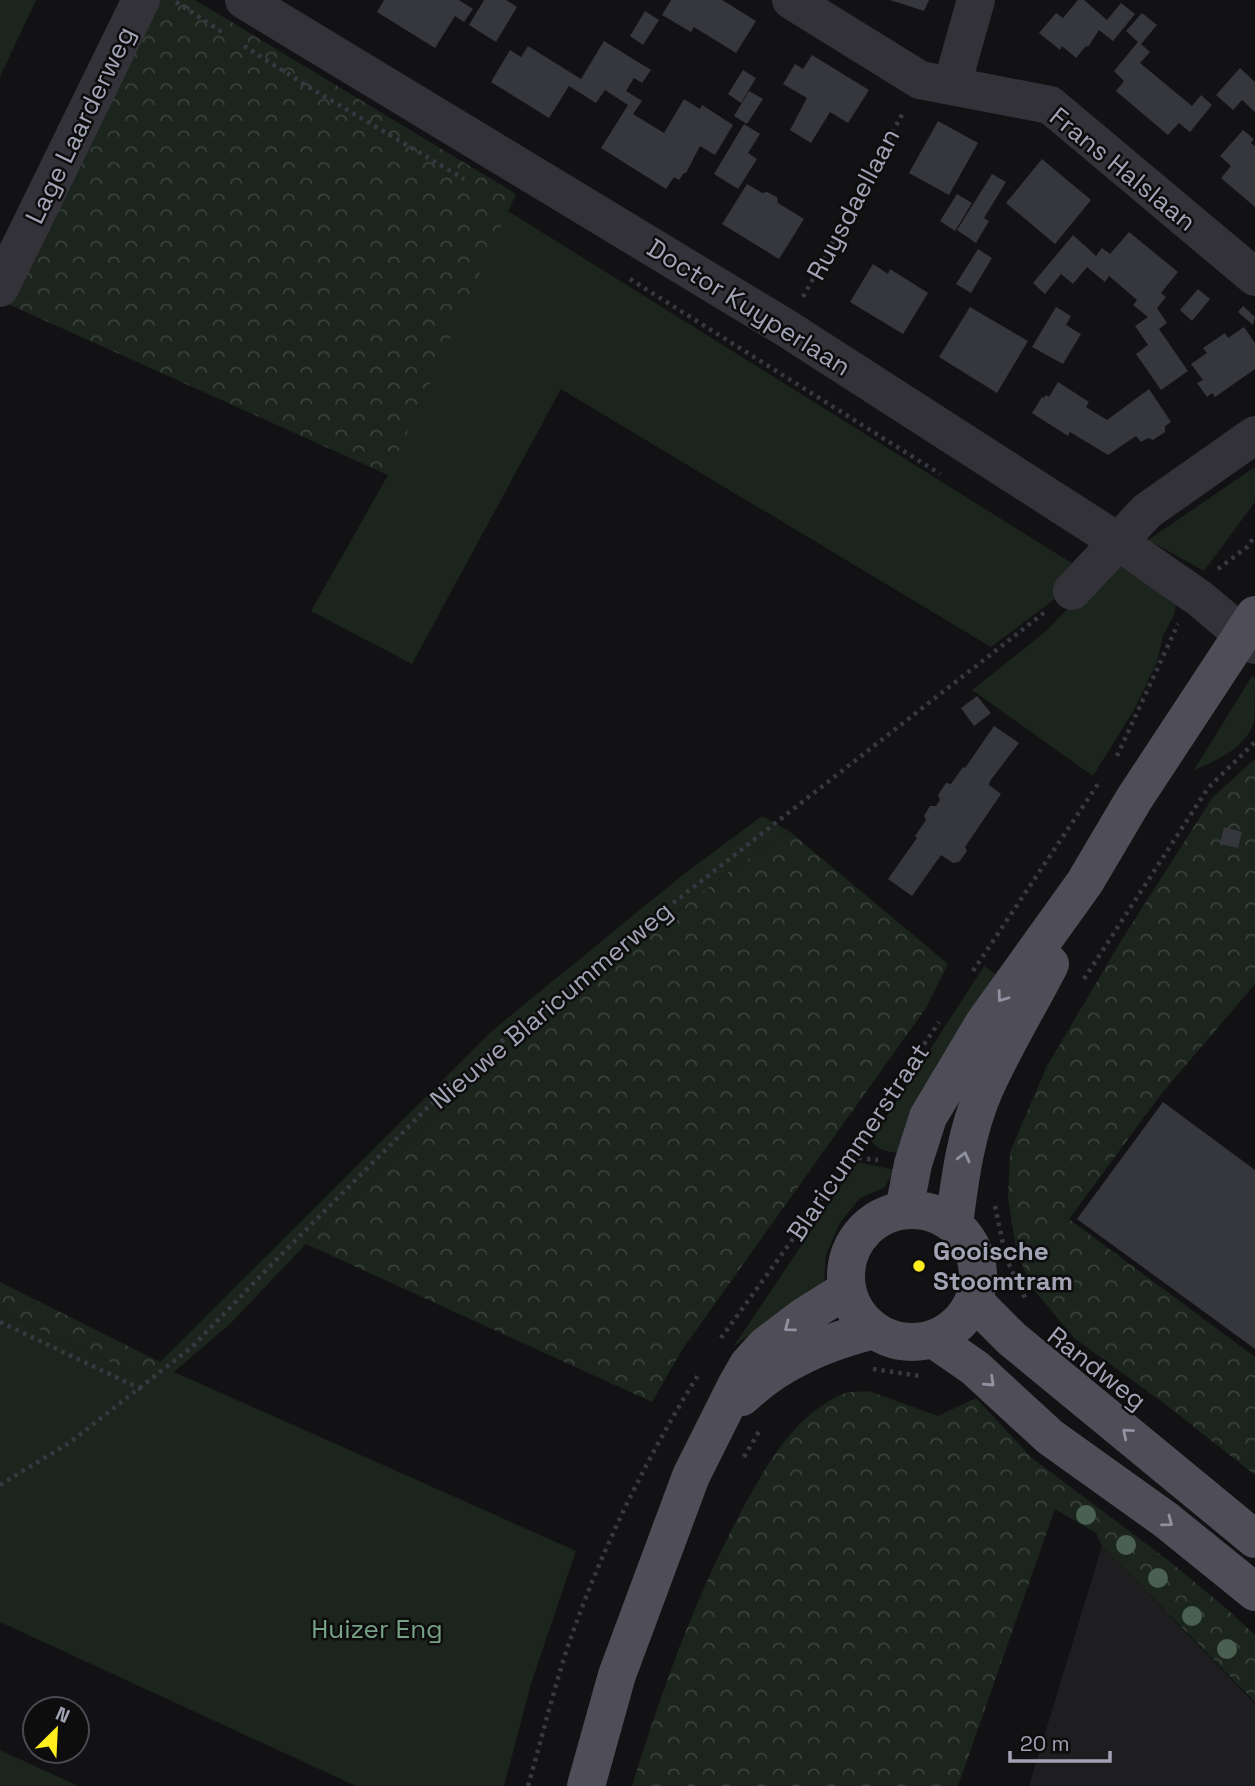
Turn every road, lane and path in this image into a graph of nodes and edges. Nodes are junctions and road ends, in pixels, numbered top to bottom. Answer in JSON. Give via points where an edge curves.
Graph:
{"nodes":[{"id":1,"x":141,"y":0,"type":"edge"},
{"id":2,"x":173,"y":0,"type":"edge"},
{"id":3,"x":244,"y":0,"type":"edge"},
{"id":4,"x":791,"y":0,"type":"edge"},
{"id":5,"x":976,"y":0,"type":"edge"},
{"id":6,"x":231,"y":37,"type":"dead end"},
{"id":7,"x":243,"y":45,"type":"dead end"},
{"id":8,"x":936,"y":82,"type":"junction"},
{"id":9,"x":467,"y":180,"type":"dead end"},
{"id":10,"x":623,"y":275,"type":"dead end"},
{"id":11,"x":1255,"y":277,"type":"edge"},
{"id":12,"x":0,"y":288,"type":"edge"},
{"id":13,"x":786,"y":328,"type":"junction"},
{"id":14,"x":1255,"y":435,"type":"edge"},
{"id":15,"x":943,"y":475,"type":"dead end"},
{"id":16,"x":1255,"y":536,"type":"edge"},
{"id":17,"x":1117,"y":541,"type":"junction"},
{"id":18,"x":1072,"y":591,"type":"joint"},
{"id":19,"x":1188,"y":612,"type":"junction"},
{"id":20,"x":1168,"y":620,"type":"dead end"},
{"id":21,"x":1250,"y":631,"type":"edge"},
{"id":22,"x":1255,"y":742,"type":"edge"},
{"id":23,"x":1116,"y":756,"type":"dead end"},
{"id":24,"x":1101,"y":779,"type":"dead end"},
{"id":25,"x":1085,"y":882,"type":"junction"},
{"id":26,"x":972,"y":974,"type":"dead end"},
{"id":27,"x":1079,"y":988,"type":"dead end"},
{"id":28,"x":941,"y":1019,"type":"dead end"},
{"id":29,"x":850,"y":1157,"type":"junction"},
{"id":30,"x":913,"y":1164,"type":"junction"},
{"id":31,"x":961,"y":1171,"type":"junction"},
{"id":32,"x":904,"y":1210,"type":"junction"},
{"id":33,"x":954,"y":1224,"type":"junction"},
{"id":34,"x":846,"y":1290,"type":"junction"},
{"id":35,"x":974,"y":1301,"type":"junction"},
{"id":36,"x":0,"y":1322,"type":"edge"},
{"id":37,"x":1024,"y":1329,"type":"junction"},
{"id":38,"x":874,"y":1330,"type":"junction"},
{"id":39,"x":936,"y":1341,"type":"junction"},
{"id":40,"x":718,"y":1342,"type":"dead end"},
{"id":41,"x":704,"y":1364,"type":"dead end"},
{"id":42,"x":870,"y":1368,"type":"dead end"},
{"id":43,"x":921,"y":1376,"type":"dead end"},
{"id":44,"x":141,"y":1389,"type":"junction"},
{"id":45,"x":722,"y":1415,"type":"junction"},
{"id":46,"x":764,"y":1424,"type":"dead end"},
{"id":47,"x":742,"y":1460,"type":"dead end"},
{"id":48,"x":0,"y":1485,"type":"edge"},
{"id":49,"x":1255,"y":1539,"type":"edge"},
{"id":50,"x":1255,"y":1592,"type":"edge"},
{"id":51,"x":528,"y":1786,"type":"edge"},
{"id":52,"x":586,"y":1786,"type":"edge"}],
"edges":[{"from":1,"to":12,"type":"street","name":"Lage Laarderweg"},
{"from":2,"to":6,"type":"path"},
{"from":3,"to":13,"type":"street","name":"Doctor Kuyperlaan"},
{"from":4,"to":8,"type":"street","name":"Frans Halslaan"},
{"from":5,"to":8,"type":"street"},
{"from":7,"to":9,"type":"path"},
{"from":8,"to":11,"type":"street","name":"Frans Halslaan","via":[[1050,105]]},
{"from":8,"to":13,"type":"path","name":"Ruysdaellaan"},
{"from":10,"to":15,"type":"path"},
{"from":13,"to":17,"type":"street","name":"Doctor Kuyperlaan"},
{"from":14,"to":17,"type":"street","via":[[1147,511]]},
{"from":16,"to":19,"type":"path","via":[[1219,567]]},
{"from":17,"to":18,"type":"street"},
{"from":17,"to":19,"type":"street","name":"Doctor Kuyperlaan"},
{"from":18,"to":44,"type":"path","name":"Nieuwe Blaricummerweg","via":[[460,1075],[192,1347]]},
{"from":19,"to":20,"type":"path"},
{"from":19,"to":21,"type":"street","name":"Doctor Kuyperlaan"},
{"from":19,"to":23,"type":"path"},
{"from":21,"to":25,"type":"main road","name":"Blaricummerstraat","via":[[1134,799]]},
{"from":22,"to":27,"type":"path","via":[[1208,789]]},
{"from":24,"to":26,"type":"path"},
{"from":25,"to":30,"type":"main road","name":"Blaricummerstraat","one_way":true,"via":[[984,1023],[928,1117]]},
{"from":31,"to":25,"type":"main road","name":"Blaricummerstraat","one_way":true,"via":[[985,1090],[1062,943]]},
{"from":28,"to":29,"type":"path","name":"Blaricummerstraat"},
{"from":29,"to":30,"type":"path"},
{"from":29,"to":40,"type":"path","name":"Blaricummerstraat"},
{"from":30,"to":32,"type":"main road","name":"Blaricummerstraat"},
{"from":31,"to":33,"type":"main road","name":"Blaricummerstraat"},
{"from":31,"to":37,"type":"path","name":"Randweg","via":[[990,1184]]},
{"from":32,"to":33,"type":"main road","via":[[930,1212]]},
{"from":32,"to":34,"type":"main road","via":[[883,1216],[866,1229],[853,1247]]},
{"from":33,"to":35,"type":"main road","via":[[977,1259]]},
{"from":34,"to":38,"type":"main road","via":[[855,1313]]},
{"from":34,"to":45,"type":"main road","one_way":true,"via":[[765,1346],[748,1366]]},
{"from":35,"to":37,"type":"main road","name":"Randweg"},
{"from":35,"to":39,"type":"main road","via":[[963,1319]]},
{"from":36,"to":44,"type":"path"},
{"from":49,"to":37,"type":"main road","name":"Randweg","one_way":true},
{"from":38,"to":39,"type":"main road","via":[[910,1342]]},
{"from":38,"to":45,"type":"main road","via":[[824,1344],[763,1377]]},
{"from":39,"to":50,"type":"main road","one_way":true,"via":[[975,1368],[1050,1437],[1166,1520]]},
{"from":41,"to":51,"type":"path","via":[[617,1521],[566,1652]]},
{"from":42,"to":43,"type":"path"},
{"from":44,"to":48,"type":"path","name":"Nieuwe Blaricummerweg","via":[[69,1443]]},
{"from":45,"to":52,"type":"main road","via":[[691,1476],[617,1675]]},
{"from":46,"to":47,"type":"path"}]}
